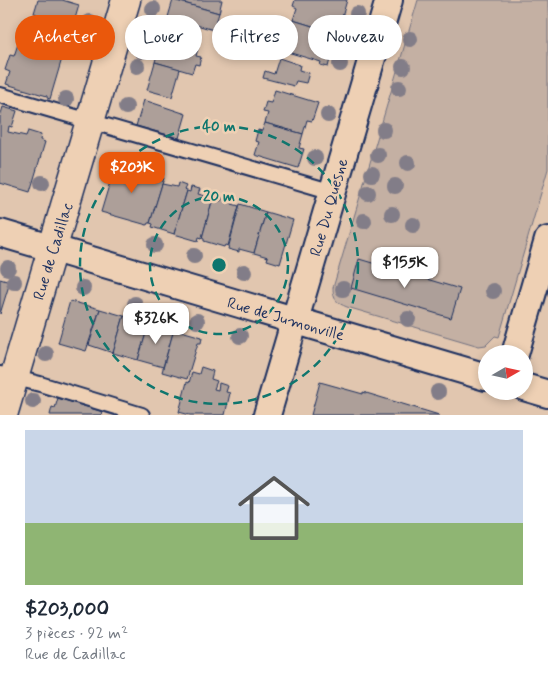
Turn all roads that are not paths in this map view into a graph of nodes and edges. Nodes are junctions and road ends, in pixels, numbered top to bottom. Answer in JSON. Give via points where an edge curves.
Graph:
{"nodes":[{"id":1,"x":126,"y":0,"type":"edge"},
{"id":2,"x":388,"y":0,"type":"edge"},
{"id":3,"x":0,"y":95,"type":"edge"},
{"id":4,"x":90,"y":121,"type":"junction"},
{"id":5,"x":333,"y":192,"type":"junction"},
{"id":6,"x":0,"y":233,"type":"edge"},
{"id":7,"x":548,"y":240,"type":"edge"},
{"id":8,"x":52,"y":249,"type":"junction"},
{"id":9,"x":295,"y":320,"type":"junction"},
{"id":10,"x":518,"y":345,"type":"edge"},
{"id":11,"x":478,"y":374,"type":"edge"},
{"id":12,"x":7,"y":376,"type":"edge"},
{"id":13,"x":533,"y":390,"type":"edge"},
{"id":14,"x":548,"y":394,"type":"edge"},
{"id":15,"x":3,"y":415,"type":"edge"},
{"id":16,"x":142,"y":415,"type":"edge"},
{"id":17,"x":268,"y":415,"type":"edge"}],
"edges":[{"from":1,"to":4,"type":"street","name":"Rue de Cadillac"},
{"from":2,"to":5,"type":"street","name":"Rue Du Quesne"},
{"from":3,"to":4,"type":"lane"},
{"from":4,"to":5,"type":"lane"},
{"from":4,"to":8,"type":"street","name":"Rue de Cadillac"},
{"from":5,"to":9,"type":"street","name":"Rue Du Quesne"},
{"from":6,"to":8,"type":"street","name":"Rue de Jumonville"},
{"from":7,"to":10,"type":"street"},
{"from":8,"to":9,"type":"street","name":"Rue de Jumonville"},
{"from":8,"to":12,"type":"street","name":"Rue de Cadillac"},
{"from":9,"to":11,"type":"street","name":"Rue de Jumonville"},
{"from":9,"to":17,"type":"street","name":"Rue Du Quesne"},
{"from":12,"to":15,"type":"street","name":"Rue de Cadillac"},
{"from":12,"to":16,"type":"lane"},
{"from":13,"to":14,"type":"street"}]}
